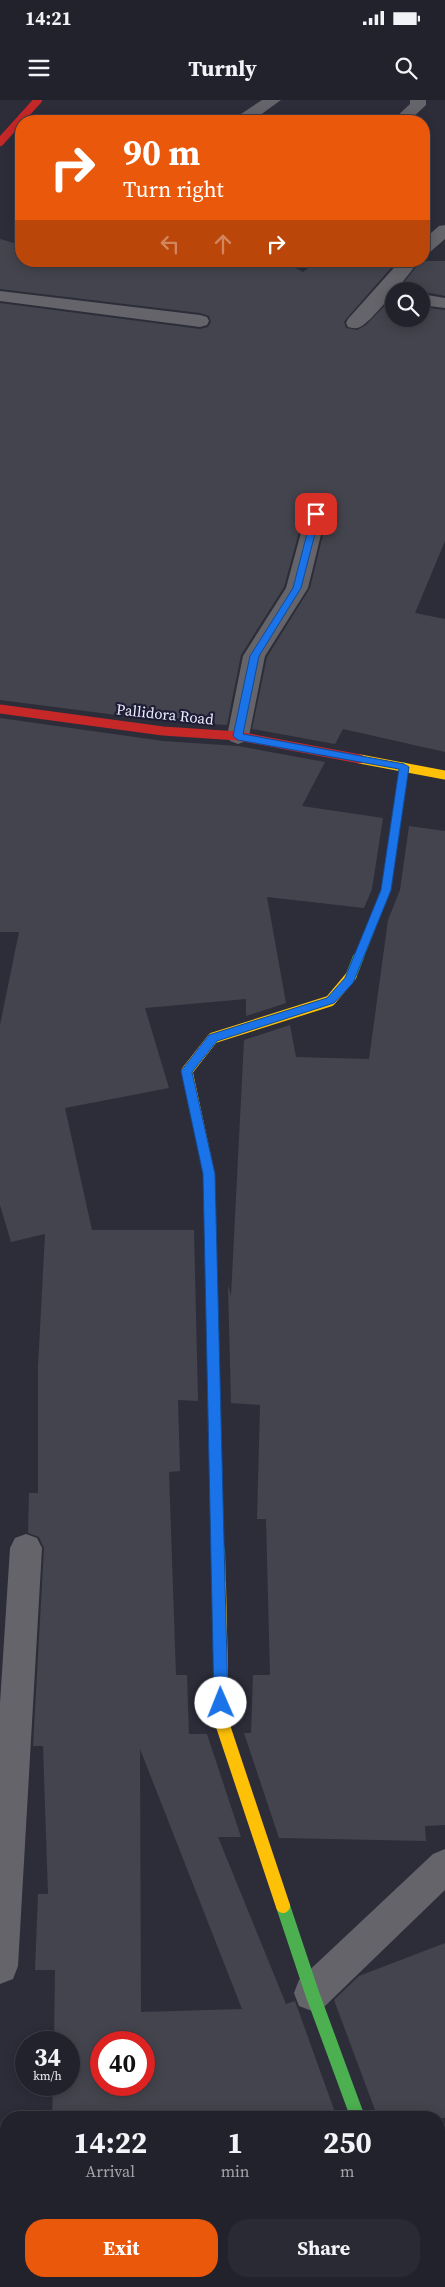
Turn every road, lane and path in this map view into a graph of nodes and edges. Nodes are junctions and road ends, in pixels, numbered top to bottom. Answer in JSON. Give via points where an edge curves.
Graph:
{"nodes":[{"id":1,"x":38,"y":100,"type":"edge"},
{"id":2,"x":273,"y":100,"type":"edge"},
{"id":3,"x":418,"y":100,"type":"edge"},
{"id":4,"x":26,"y":115,"type":"edge"},
{"id":5,"x":249,"y":115,"type":"edge"},
{"id":6,"x":407,"y":115,"type":"edge"},
{"id":7,"x":15,"y":127,"type":"edge"},
{"id":8,"x":0,"y":142,"type":"edge"},
{"id":9,"x":445,"y":230,"type":"edge"},
{"id":10,"x":430,"y":243,"type":"edge"},
{"id":11,"x":406,"y":267,"type":"edge"},
{"id":12,"x":397,"y":282,"type":"edge"},
{"id":13,"x":0,"y":296,"type":"edge"},
{"id":14,"x":385,"y":298,"type":"edge"},
{"id":15,"x":430,"y":300,"type":"edge"},
{"id":16,"x":445,"y":303,"type":"edge"},
{"id":17,"x":200,"y":321,"type":"dead end"},
{"id":18,"x":354,"y":323,"type":"dead end"},
{"id":19,"x":316,"y":514,"type":"dead end"},
{"id":20,"x":0,"y":709,"type":"edge"},
{"id":21,"x":238,"y":736,"type":"junction"},
{"id":22,"x":404,"y":767,"type":"junction"},
{"id":23,"x":445,"y":775,"type":"edge"},
{"id":24,"x":26,"y":1548,"type":"dead end"},
{"id":25,"x":445,"y":1866,"type":"edge"},
{"id":26,"x":0,"y":1966,"type":"edge"},
{"id":27,"x":312,"y":1993,"type":"junction"},
{"id":28,"x":355,"y":2111,"type":"edge"}],
"edges":[{"from":1,"to":4,"type":"street"},
{"from":2,"to":5,"type":"street"},
{"from":3,"to":6,"type":"street","via":[[418,105]]},
{"from":7,"to":8,"type":"street"},
{"from":9,"to":10,"type":"street"},
{"from":11,"to":12,"type":"street"},
{"from":13,"to":17,"type":"street"},
{"from":14,"to":18,"type":"street"},
{"from":15,"to":16,"type":"street"},
{"from":19,"to":21,"type":"street","via":[[297,588],[254,656]]},
{"from":20,"to":21,"type":"street","name":"Pallidora Road","via":[[163,731]]},
{"from":21,"to":22,"type":"street","name":"Pallidora Road"},
{"from":22,"to":23,"type":"street","name":"Pallidora Road"},
{"from":22,"to":27,"type":"street","via":[[386,890],[349,980],[330,1001],[213,1038],[187,1071],[209,1174],[222,1723]]},
{"from":24,"to":26,"type":"street"},
{"from":25,"to":27,"type":"street"},
{"from":27,"to":28,"type":"street"}]}
